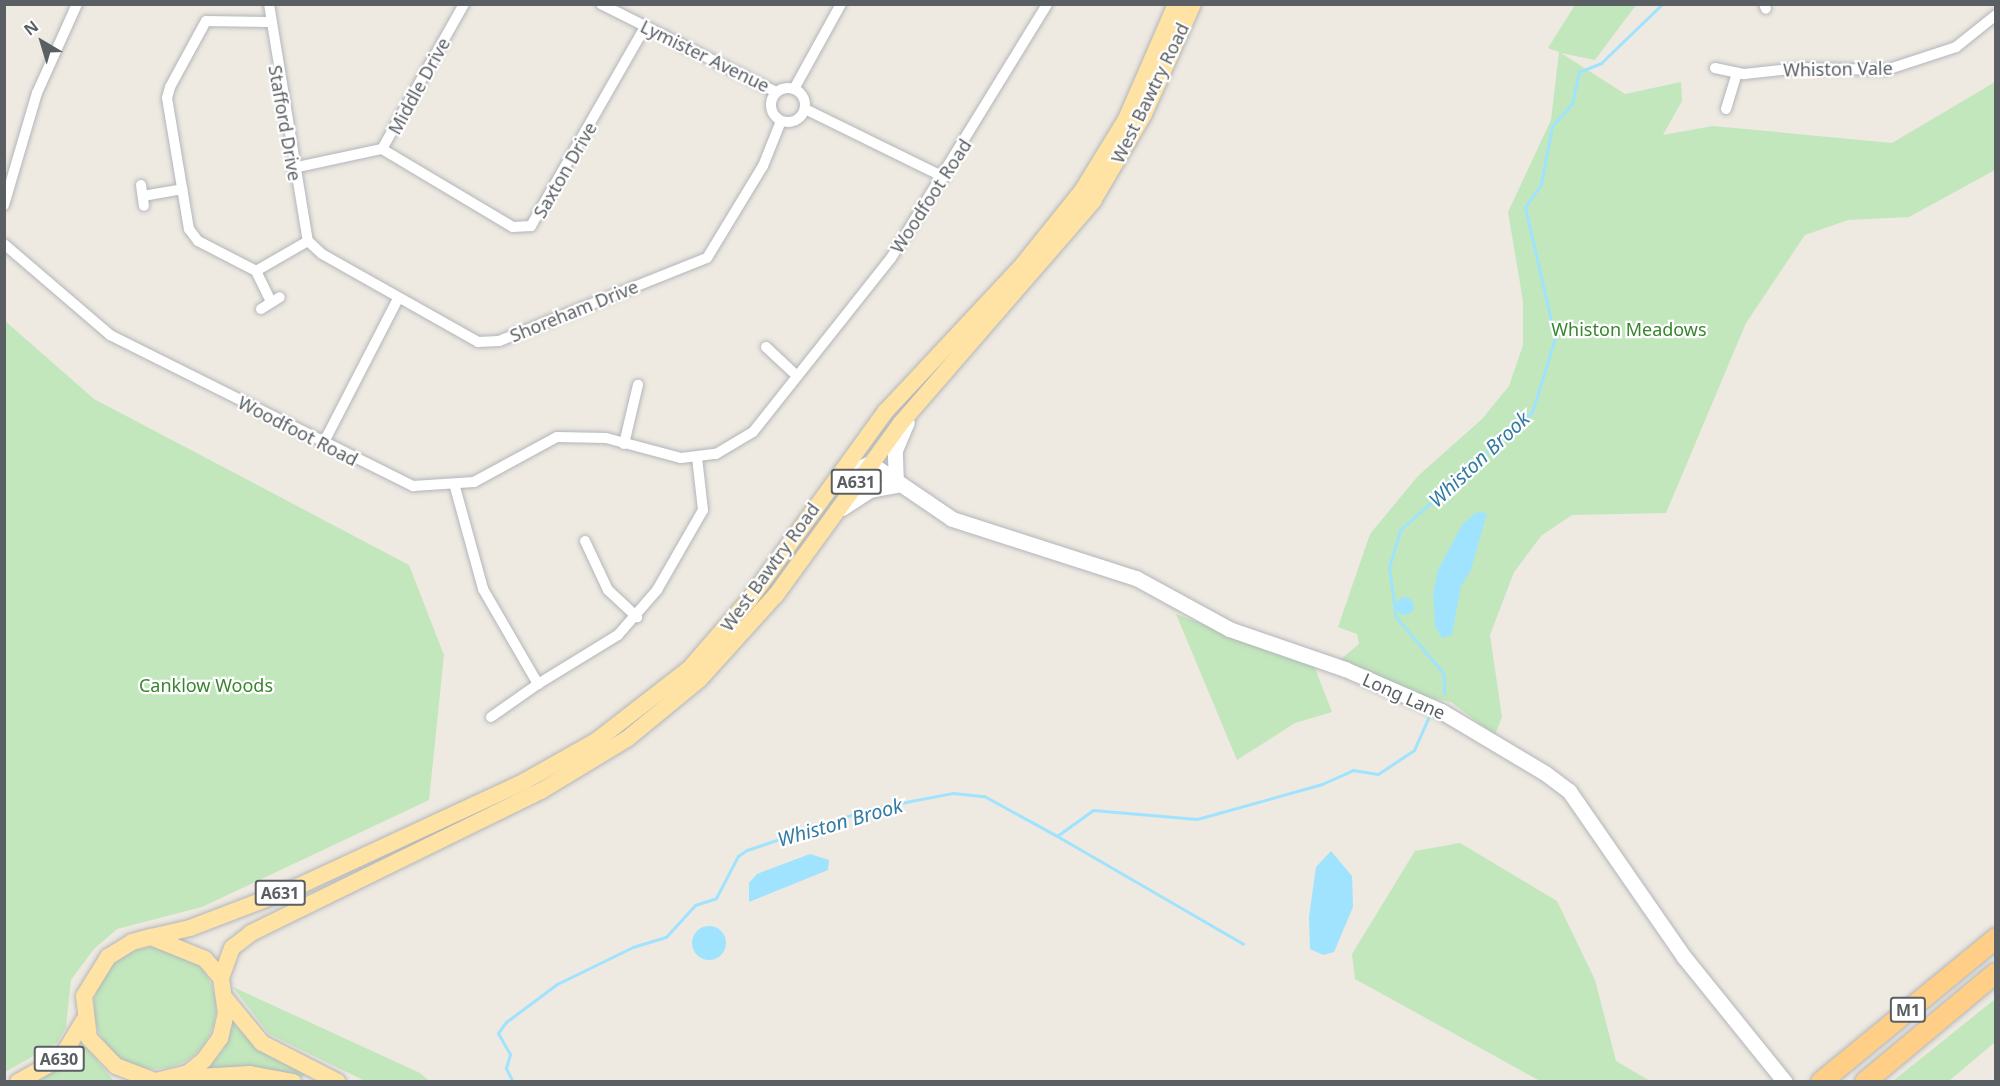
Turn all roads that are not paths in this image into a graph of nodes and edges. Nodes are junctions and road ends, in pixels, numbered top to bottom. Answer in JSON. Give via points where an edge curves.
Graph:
{"nodes":[{"id":1,"x":77,"y":4,"type":"edge"},
{"id":2,"x":269,"y":4,"type":"edge"},
{"id":3,"x":464,"y":4,"type":"edge"},
{"id":4,"x":602,"y":4,"type":"edge"},
{"id":5,"x":841,"y":4,"type":"edge"},
{"id":6,"x":1047,"y":4,"type":"edge"},
{"id":7,"x":1176,"y":4,"type":"edge"},
{"id":8,"x":1193,"y":4,"type":"edge"},
{"id":9,"x":1995,"y":15,"type":"edge"},
{"id":10,"x":268,"y":22,"type":"junction"},
{"id":11,"x":645,"y":27,"type":"junction"},
{"id":12,"x":1715,"y":68,"type":"dead end"},
{"id":13,"x":1737,"y":73,"type":"junction"},
{"id":14,"x":794,"y":89,"type":"junction"},
{"id":15,"x":776,"y":92,"type":"junction"},
{"id":16,"x":805,"y":109,"type":"junction"},
{"id":17,"x":1726,"y":109,"type":"dead end"},
{"id":18,"x":781,"y":121,"type":"junction"},
{"id":19,"x":382,"y":149,"type":"junction"},
{"id":20,"x":293,"y":168,"type":"junction"},
{"id":21,"x":944,"y":177,"type":"junction"},
{"id":22,"x":182,"y":189,"type":"junction"},
{"id":23,"x":143,"y":196,"type":"dead end"},
{"id":24,"x":4,"y":205,"type":"edge"},
{"id":25,"x":308,"y":241,"type":"junction"},
{"id":26,"x":4,"y":244,"type":"edge"},
{"id":27,"x":256,"y":271,"type":"junction"},
{"id":28,"x":398,"y":299,"type":"junction"},
{"id":29,"x":261,"y":309,"type":"dead end"},
{"id":30,"x":766,"y":347,"type":"dead end"},
{"id":31,"x":797,"y":376,"type":"junction"},
{"id":32,"x":638,"y":385,"type":"dead end"},
{"id":33,"x":912,"y":411,"type":"junction"},
{"id":34,"x":322,"y":444,"type":"junction"},
{"id":35,"x":624,"y":444,"type":"junction"},
{"id":36,"x":697,"y":457,"type":"junction"},
{"id":37,"x":870,"y":463,"type":"junction"},
{"id":38,"x":896,"y":484,"type":"junction"},
{"id":39,"x":455,"y":487,"type":"junction"},
{"id":40,"x":822,"y":494,"type":"junction"},
{"id":41,"x":832,"y":516,"type":"junction"},
{"id":42,"x":585,"y":541,"type":"dead end"},
{"id":43,"x":637,"y":616,"type":"junction"},
{"id":44,"x":538,"y":684,"type":"junction"},
{"id":45,"x":492,"y":717,"type":"dead end"},
{"id":46,"x":289,"y":890,"type":"junction"},
{"id":47,"x":324,"y":898,"type":"junction"},
{"id":48,"x":151,"y":938,"type":"junction"},
{"id":49,"x":1995,"y":938,"type":"edge"},
{"id":50,"x":1995,"y":973,"type":"edge"},
{"id":51,"x":221,"y":978,"type":"junction"},
{"id":52,"x":224,"y":998,"type":"junction"},
{"id":53,"x":84,"y":1020,"type":"junction"},
{"id":54,"x":174,"y":1078,"type":"junction"},
{"id":55,"x":154,"y":1081,"type":"edge"},
{"id":56,"x":18,"y":1082,"type":"edge"},
{"id":57,"x":293,"y":1082,"type":"edge"},
{"id":58,"x":338,"y":1082,"type":"edge"},
{"id":59,"x":1785,"y":1082,"type":"edge"},
{"id":60,"x":1821,"y":1082,"type":"edge"},
{"id":61,"x":1865,"y":1082,"type":"edge"}],
"edges":[{"from":1,"to":24,"type":"street","via":[[37,93]]},
{"from":2,"to":10,"type":"street","name":"Stafford Drive"},
{"from":3,"to":19,"type":"street","name":"Middle Drive"},
{"from":4,"to":11,"type":"street","name":"Lymister Avenue"},
{"from":5,"to":14,"type":"street"},
{"from":6,"to":21,"type":"street","name":"Woodfoot Road"},
{"from":7,"to":40,"type":"main road","name":"West Bawtry Road","number":"A631","via":[[1130,110],[1082,191],[1020,268],[886,411]]},
{"from":8,"to":33,"type":"main road","name":"West Bawtry Road","number":"A631","via":[[1144,114],[1093,201]]},
{"from":9,"to":13,"type":"street","name":"Whiston Vale","via":[[1956,47],[1908,66]]},
{"from":10,"to":20,"type":"street","name":"Stafford Drive"},
{"from":10,"to":22,"type":"street","via":[[206,21],[180,67],[167,98]]},
{"from":11,"to":15,"type":"street","name":"Lymister Avenue"},
{"from":11,"to":19,"type":"street","name":"Saxton Drive","via":[[531,226],[513,227]]},
{"from":12,"to":13,"type":"street","name":"Whiston Vale"},
{"from":13,"to":17,"type":"street"},
{"from":14,"to":15,"type":"street","name":"Lymister Avenue"},
{"from":14,"to":16,"type":"street","name":"Lymister Avenue","via":[[803,97]]},
{"from":15,"to":18,"type":"street","name":"Lymister Avenue","via":[[770,108]]},
{"from":16,"to":18,"type":"street","via":[[796,121]]},
{"from":16,"to":21,"type":"street"},
{"from":18,"to":28,"type":"street","name":"Shoreham Drive","via":[[763,166],[707,258],[488,344],[467,338]]},
{"from":19,"to":20,"type":"street","name":"Middle Drive"},
{"from":20,"to":25,"type":"street","name":"Stafford Drive"},
{"from":21,"to":31,"type":"street","name":"Woodfoot Road","via":[[891,258]]},
{"from":22,"to":23,"type":"street"},
{"from":22,"to":27,"type":"street","via":[[192,236]]},
{"from":25,"to":27,"type":"street"},
{"from":25,"to":28,"type":"street","name":"Shoreham Drive"},
{"from":26,"to":34,"type":"street","name":"Woodfoot Road","via":[[110,335]]},
{"from":27,"to":29,"type":"street","via":[[276,299]]},
{"from":28,"to":34,"type":"street"},
{"from":30,"to":31,"type":"street"},
{"from":31,"to":36,"type":"street","name":"Woodfoot Road","via":[[753,432],[716,453]]},
{"from":32,"to":35,"type":"street"},
{"from":33,"to":37,"type":"main road","name":"West Bawtry Road","number":"A631"},
{"from":33,"to":38,"type":"street","number":"A631","via":[[895,450]]},
{"from":34,"to":39,"type":"street","name":"Woodfoot Road","via":[[396,481]]},
{"from":35,"to":36,"type":"street","name":"Woodfoot Road","via":[[656,454]]},
{"from":35,"to":39,"type":"street","name":"Woodfoot Road","via":[[581,435],[557,437]]},
{"from":36,"to":43,"type":"street","via":[[703,510]]},
{"from":37,"to":38,"type":"street","name":"Long Lane"},
{"from":37,"to":40,"type":"street","number":"A631","via":[[842,476]]},
{"from":37,"to":41,"type":"main road","name":"West Bawtry Road","number":"A631"},
{"from":38,"to":41,"type":"street","via":[[859,495]]},
{"from":38,"to":59,"type":"street","name":"Long Lane","via":[[951,519],[1093,560],[1229,629],[1345,669],[1442,711],[1545,773],[1587,813],[1684,957]]},
{"from":39,"to":44,"type":"street","via":[[483,589]]},
{"from":40,"to":46,"type":"main road","name":"West Bawtry Road","number":"A631","via":[[726,630],[654,700],[525,781]]},
{"from":41,"to":47,"type":"main road","name":"West Bawtry Road","number":"A631","via":[[749,627],[667,709],[541,791]]},
{"from":42,"to":43,"type":"street","via":[[608,590]]},
{"from":43,"to":44,"type":"street","via":[[599,648]]},
{"from":44,"to":45,"type":"street"},
{"from":46,"to":47,"type":"main road","number":"A631"},
{"from":46,"to":48,"type":"main road","name":"West Bawtry Road","number":"A631"},
{"from":47,"to":51,"type":"main road","name":"West Bawtry Road","number":"A631","via":[[240,940],[226,958]]},
{"from":48,"to":51,"type":"main road","via":[[195,953]]},
{"from":48,"to":53,"type":"main road","via":[[118,949],[99,966],[84,996]]},
{"from":49,"to":60,"type":"highway","number":"M1"},
{"from":50,"to":61,"type":"highway","number":"M1"},
{"from":51,"to":52,"type":"main road"},
{"from":52,"to":54,"type":"main road","via":[[224,1029],[214,1049],[197,1067]]},
{"from":52,"to":58,"type":"main road","via":[[262,1043]]},
{"from":53,"to":55,"type":"main road","via":[[93,1043],[116,1066]]},
{"from":53,"to":56,"type":"main road","number":"A630","via":[[70,1050]]},
{"from":54,"to":55,"type":"main road"},
{"from":54,"to":57,"type":"main road","via":[[250,1074]]}]}
